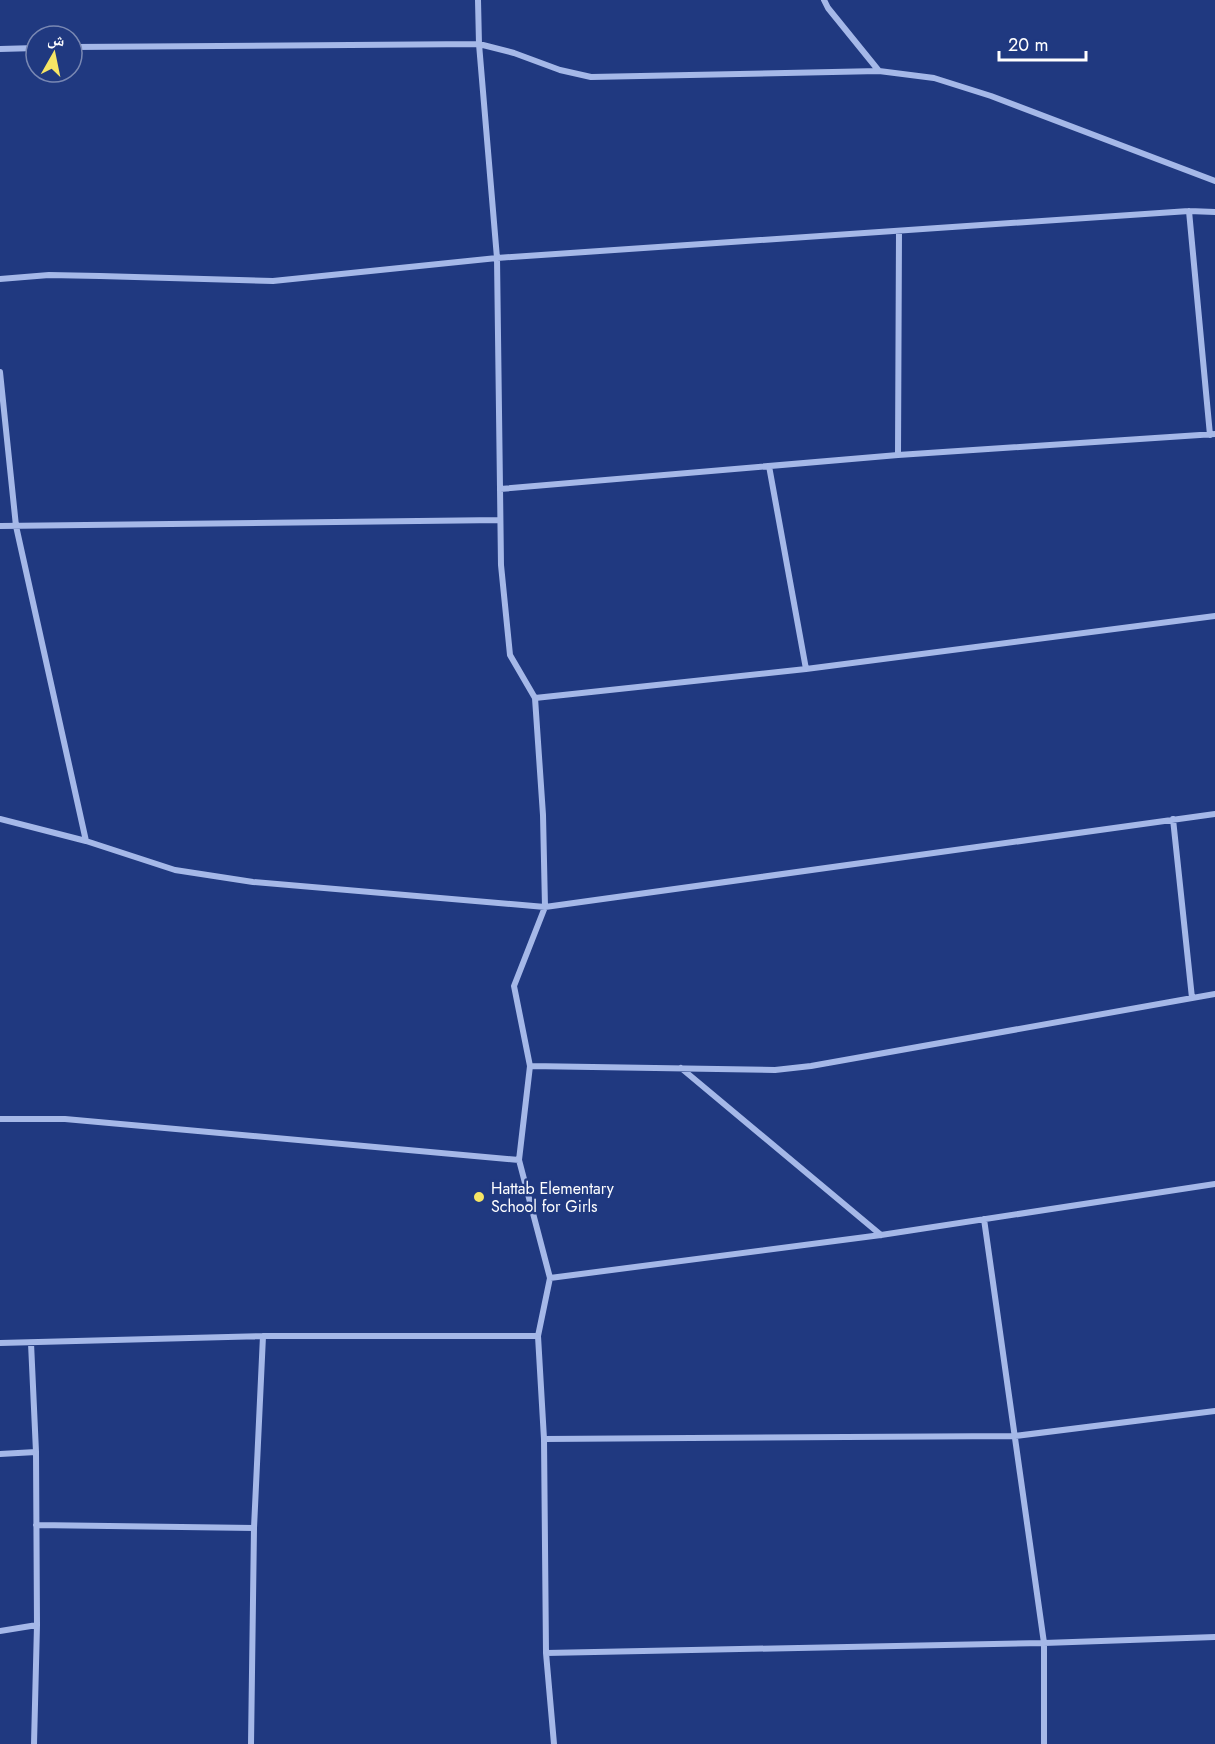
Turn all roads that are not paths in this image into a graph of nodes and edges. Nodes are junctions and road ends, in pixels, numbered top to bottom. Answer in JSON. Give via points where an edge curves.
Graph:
{"nodes":[{"id":1,"x":478,"y":0,"type":"edge"},
{"id":2,"x":824,"y":0,"type":"edge"},
{"id":3,"x":479,"y":44,"type":"junction"},
{"id":4,"x":84,"y":47,"type":"edge"},
{"id":5,"x":24,"y":48,"type":"edge"},
{"id":6,"x":0,"y":49,"type":"edge"},
{"id":7,"x":879,"y":71,"type":"junction"},
{"id":8,"x":1215,"y":181,"type":"edge"},
{"id":9,"x":1189,"y":211,"type":"junction"},
{"id":10,"x":1215,"y":212,"type":"edge"},
{"id":11,"x":899,"y":232,"type":"junction"},
{"id":12,"x":497,"y":258,"type":"junction"},
{"id":13,"x":0,"y":279,"type":"edge"},
{"id":14,"x":0,"y":372,"type":"edge"},
{"id":15,"x":1212,"y":434,"type":"edge"},
{"id":16,"x":898,"y":455,"type":"junction"},
{"id":17,"x":769,"y":466,"type":"junction"},
{"id":18,"x":500,"y":489,"type":"junction"},
{"id":19,"x":500,"y":520,"type":"junction"},
{"id":20,"x":0,"y":526,"type":"edge"},
{"id":21,"x":16,"y":526,"type":"junction"},
{"id":22,"x":1215,"y":616,"type":"edge"},
{"id":23,"x":806,"y":669,"type":"junction"},
{"id":24,"x":535,"y":698,"type":"junction"},
{"id":25,"x":1215,"y":814,"type":"edge"},
{"id":26,"x":0,"y":819,"type":"edge"},
{"id":27,"x":1173,"y":819,"type":"junction"},
{"id":28,"x":86,"y":841,"type":"junction"},
{"id":29,"x":545,"y":907,"type":"junction"},
{"id":30,"x":1215,"y":994,"type":"edge"},
{"id":31,"x":1192,"y":998,"type":"junction"},
{"id":32,"x":530,"y":1066,"type":"junction"},
{"id":33,"x":681,"y":1068,"type":"junction"},
{"id":34,"x":0,"y":1119,"type":"edge"},
{"id":35,"x":519,"y":1160,"type":"junction"},
{"id":36,"x":1215,"y":1184,"type":"edge"},
{"id":37,"x":984,"y":1219,"type":"junction"},
{"id":38,"x":881,"y":1235,"type":"junction"},
{"id":39,"x":550,"y":1278,"type":"junction"},
{"id":40,"x":263,"y":1336,"type":"junction"},
{"id":41,"x":538,"y":1336,"type":"junction"},
{"id":42,"x":0,"y":1343,"type":"edge"},
{"id":43,"x":31,"y":1343,"type":"junction"},
{"id":44,"x":1215,"y":1411,"type":"edge"},
{"id":45,"x":1015,"y":1436,"type":"junction"},
{"id":46,"x":544,"y":1439,"type":"junction"},
{"id":47,"x":36,"y":1452,"type":"junction"},
{"id":48,"x":0,"y":1454,"type":"edge"},
{"id":49,"x":36,"y":1525,"type":"junction"},
{"id":50,"x":254,"y":1528,"type":"junction"},
{"id":51,"x":37,"y":1625,"type":"junction"},
{"id":52,"x":0,"y":1631,"type":"edge"},
{"id":53,"x":1215,"y":1636,"type":"edge"},
{"id":54,"x":1044,"y":1642,"type":"junction"},
{"id":55,"x":546,"y":1653,"type":"junction"},
{"id":56,"x":34,"y":1744,"type":"edge"},
{"id":57,"x":251,"y":1744,"type":"edge"},
{"id":58,"x":554,"y":1744,"type":"edge"},
{"id":59,"x":1044,"y":1744,"type":"edge"}],
"edges":[{"from":1,"to":3,"type":"street"},
{"from":2,"to":7,"type":"street"},
{"from":3,"to":4,"type":"street"},
{"from":3,"to":7,"type":"street","via":[[591,77]]},
{"from":3,"to":12,"type":"street"},
{"from":5,"to":6,"type":"street"},
{"from":7,"to":8,"type":"street","via":[[934,78],[991,96]]},
{"from":9,"to":10,"type":"street"},
{"from":9,"to":11,"type":"street"},
{"from":9,"to":15,"type":"street"},
{"from":11,"to":12,"type":"street"},
{"from":11,"to":16,"type":"street"},
{"from":12,"to":13,"type":"street","via":[[273,281],[49,275]]},
{"from":12,"to":18,"type":"street"},
{"from":14,"to":21,"type":"street"},
{"from":15,"to":16,"type":"street"},
{"from":16,"to":17,"type":"street"},
{"from":17,"to":18,"type":"street"},
{"from":17,"to":23,"type":"street"},
{"from":18,"to":19,"type":"street"},
{"from":19,"to":21,"type":"street"},
{"from":19,"to":24,"type":"street","via":[[510,656]]},
{"from":20,"to":21,"type":"street"},
{"from":21,"to":28,"type":"street"},
{"from":22,"to":23,"type":"street"},
{"from":23,"to":24,"type":"street"},
{"from":24,"to":29,"type":"street"},
{"from":25,"to":27,"type":"street"},
{"from":26,"to":28,"type":"street"},
{"from":27,"to":29,"type":"street"},
{"from":27,"to":31,"type":"street"},
{"from":28,"to":29,"type":"street","via":[[175,870],[254,882]]},
{"from":29,"to":32,"type":"street","via":[[514,986]]},
{"from":30,"to":31,"type":"street"},
{"from":31,"to":33,"type":"street","via":[[811,1066],[775,1070]]},
{"from":32,"to":33,"type":"street"},
{"from":32,"to":35,"type":"street"},
{"from":33,"to":38,"type":"street"},
{"from":34,"to":35,"type":"street","via":[[65,1119]]},
{"from":35,"to":39,"type":"street"},
{"from":36,"to":37,"type":"street"},
{"from":37,"to":38,"type":"street"},
{"from":37,"to":45,"type":"street"},
{"from":38,"to":39,"type":"street"},
{"from":39,"to":41,"type":"street"},
{"from":40,"to":41,"type":"street"},
{"from":40,"to":43,"type":"street"},
{"from":40,"to":50,"type":"street"},
{"from":41,"to":46,"type":"street"},
{"from":42,"to":43,"type":"street"},
{"from":43,"to":47,"type":"street"},
{"from":44,"to":45,"type":"street"},
{"from":45,"to":46,"type":"street"},
{"from":45,"to":54,"type":"street"},
{"from":46,"to":55,"type":"street"},
{"from":47,"to":48,"type":"street"},
{"from":47,"to":49,"type":"street"},
{"from":49,"to":50,"type":"street"},
{"from":49,"to":51,"type":"street"},
{"from":50,"to":57,"type":"street"},
{"from":51,"to":52,"type":"street"},
{"from":51,"to":56,"type":"street"},
{"from":53,"to":54,"type":"street"},
{"from":54,"to":55,"type":"street"},
{"from":54,"to":59,"type":"street"},
{"from":55,"to":58,"type":"street"}]}
